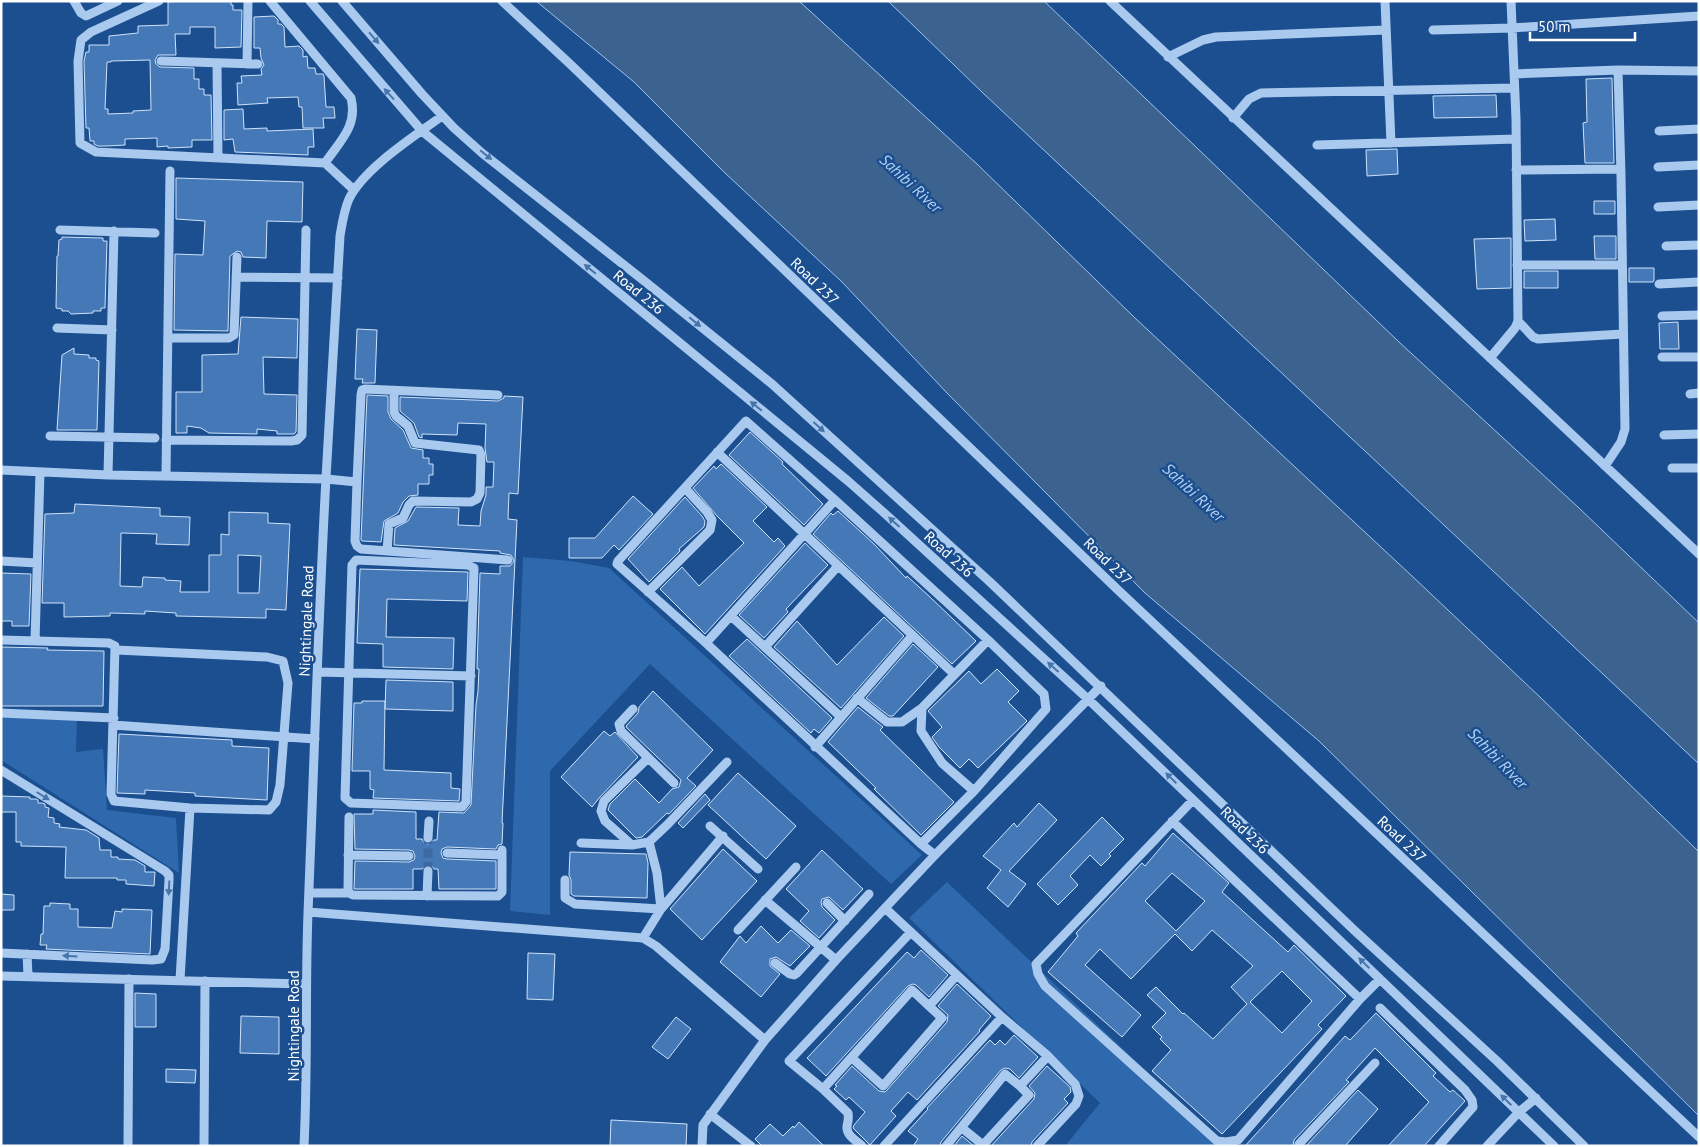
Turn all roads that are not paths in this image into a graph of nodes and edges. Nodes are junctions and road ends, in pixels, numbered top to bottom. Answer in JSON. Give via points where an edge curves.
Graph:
{"nodes":[{"id":1,"x":74,"y":1,"type":"edge"},
{"id":2,"x":118,"y":1,"type":"edge"},
{"id":3,"x":159,"y":1,"type":"edge"},
{"id":4,"x":248,"y":1,"type":"edge"},
{"id":5,"x":270,"y":1,"type":"edge"},
{"id":6,"x":310,"y":1,"type":"edge"},
{"id":7,"x":342,"y":1,"type":"edge"},
{"id":8,"x":502,"y":1,"type":"edge"},
{"id":9,"x":1110,"y":1,"type":"edge"},
{"id":10,"x":1385,"y":1,"type":"edge"},
{"id":11,"x":1511,"y":1,"type":"edge"},
{"id":12,"x":1699,"y":16,"type":"edge"},
{"id":13,"x":1512,"y":28,"type":"junction"},
{"id":14,"x":1386,"y":30,"type":"junction"},
{"id":15,"x":1433,"y":30,"type":"dead end"},
{"id":16,"x":1168,"y":57,"type":"junction"},
{"id":17,"x":161,"y":61,"type":"dead end"},
{"id":18,"x":217,"y":63,"type":"junction"},
{"id":19,"x":247,"y":64,"type":"junction"},
{"id":20,"x":258,"y":64,"type":"dead end"},
{"id":21,"x":1618,"y":70,"type":"junction"},
{"id":22,"x":1699,"y":71,"type":"edge"},
{"id":23,"x":1514,"y":74,"type":"junction"},
{"id":24,"x":1514,"y":88,"type":"junction"},
{"id":25,"x":1389,"y":90,"type":"junction"},
{"id":26,"x":442,"y":116,"type":"junction"},
{"id":27,"x":1233,"y":118,"type":"junction"},
{"id":28,"x":1699,"y":129,"type":"edge"},
{"id":29,"x":422,"y":131,"type":"junction"},
{"id":30,"x":1659,"y":131,"type":"dead end"},
{"id":31,"x":1516,"y":139,"type":"junction"},
{"id":32,"x":1391,"y":143,"type":"junction"},
{"id":33,"x":1318,"y":145,"type":"dead end"},
{"id":34,"x":218,"y":158,"type":"junction"},
{"id":35,"x":325,"y":163,"type":"junction"},
{"id":36,"x":1699,"y":166,"type":"edge"},
{"id":37,"x":1658,"y":167,"type":"dead end"},
{"id":38,"x":1621,"y":169,"type":"junction"},
{"id":39,"x":1516,"y":170,"type":"junction"},
{"id":40,"x":170,"y":171,"type":"dead end"},
{"id":41,"x":354,"y":190,"type":"junction"},
{"id":42,"x":1699,"y":205,"type":"edge"},
{"id":43,"x":1658,"y":208,"type":"dead end"},
{"id":44,"x":60,"y":230,"type":"dead end"},
{"id":45,"x":306,"y":230,"type":"dead end"},
{"id":46,"x":114,"y":232,"type":"junction"},
{"id":47,"x":155,"y":233,"type":"dead end"},
{"id":48,"x":1699,"y":245,"type":"edge"},
{"id":49,"x":1666,"y":246,"type":"dead end"},
{"id":50,"x":237,"y":257,"type":"dead end"},
{"id":51,"x":1622,"y":264,"type":"junction"},
{"id":52,"x":1517,"y":265,"type":"junction"},
{"id":53,"x":236,"y":277,"type":"junction"},
{"id":54,"x":306,"y":278,"type":"junction"},
{"id":55,"x":338,"y":278,"type":"junction"},
{"id":56,"x":1699,"y":282,"type":"edge"},
{"id":57,"x":1659,"y":284,"type":"dead end"},
{"id":58,"x":1699,"y":315,"type":"edge"},
{"id":59,"x":1662,"y":316,"type":"dead end"},
{"id":60,"x":1518,"y":321,"type":"junction"},
{"id":61,"x":58,"y":328,"type":"dead end"},
{"id":62,"x":112,"y":330,"type":"junction"},
{"id":63,"x":1623,"y":334,"type":"junction"},
{"id":64,"x":168,"y":338,"type":"junction"},
{"id":65,"x":1662,"y":357,"type":"dead end"},
{"id":66,"x":1699,"y":357,"type":"edge"},
{"id":67,"x":1490,"y":358,"type":"junction"},
{"id":68,"x":394,"y":391,"type":"junction"},
{"id":69,"x":498,"y":395,"type":"dead end"},
{"id":70,"x":1699,"y":434,"type":"edge"},
{"id":71,"x":1664,"y":435,"type":"dead end"},
{"id":72,"x":50,"y":436,"type":"dead end"},
{"id":73,"x":109,"y":437,"type":"junction"},
{"id":74,"x":155,"y":438,"type":"dead end"},
{"id":75,"x":166,"y":440,"type":"junction"},
{"id":76,"x":717,"y":452,"type":"junction"},
{"id":77,"x":1605,"y":466,"type":"junction"},
{"id":78,"x":1672,"y":468,"type":"dead end"},
{"id":79,"x":1699,"y":468,"type":"edge"},
{"id":80,"x":1,"y":470,"type":"edge"},
{"id":81,"x":40,"y":472,"type":"junction"},
{"id":82,"x":108,"y":475,"type":"junction"},
{"id":83,"x":166,"y":476,"type":"junction"},
{"id":84,"x":326,"y":479,"type":"junction"},
{"id":85,"x":357,"y":482,"type":"junction"},
{"id":86,"x":684,"y":488,"type":"junction"},
{"id":87,"x":835,"y":500,"type":"junction"},
{"id":88,"x":805,"y":534,"type":"junction"},
{"id":89,"x":387,"y":551,"type":"junction"},
{"id":90,"x":1699,"y":554,"type":"edge"},
{"id":91,"x":508,"y":560,"type":"dead end"},
{"id":92,"x":1,"y":561,"type":"edge"},
{"id":93,"x":37,"y":562,"type":"junction"},
{"id":94,"x":838,"y":566,"type":"junction"},
{"id":95,"x":648,"y":592,"type":"junction"},
{"id":96,"x":731,"y":616,"type":"junction"},
{"id":97,"x":912,"y":636,"type":"junction"},
{"id":98,"x":1,"y":640,"type":"edge"},
{"id":99,"x":988,"y":640,"type":"junction"},
{"id":100,"x":35,"y":641,"type":"junction"},
{"id":101,"x":706,"y":643,"type":"junction"},
{"id":102,"x":765,"y":647,"type":"junction"},
{"id":103,"x":116,"y":650,"type":"junction"},
{"id":104,"x":318,"y":672,"type":"junction"},
{"id":105,"x":349,"y":673,"type":"junction"},
{"id":106,"x":954,"y":674,"type":"junction"},
{"id":107,"x":471,"y":676,"type":"junction"},
{"id":108,"x":1101,"y":686,"type":"junction"},
{"id":109,"x":857,"y":698,"type":"junction"},
{"id":110,"x":1089,"y":700,"type":"junction"},
{"id":111,"x":922,"y":708,"type":"junction"},
{"id":112,"x":633,"y":709,"type":"dead end"},
{"id":113,"x":1,"y":712,"type":"edge"},
{"id":114,"x":841,"y":717,"type":"junction"},
{"id":115,"x":113,"y":722,"type":"junction"},
{"id":116,"x":284,"y":737,"type":"junction"},
{"id":117,"x":315,"y":739,"type":"junction"},
{"id":118,"x":816,"y":747,"type":"junction"},
{"id":119,"x":648,"y":758,"type":"junction"},
{"id":120,"x":727,"y":762,"type":"dead end"},
{"id":121,"x":1,"y":770,"type":"edge"},
{"id":122,"x":674,"y":783,"type":"dead end"},
{"id":123,"x":974,"y":791,"type":"junction"},
{"id":124,"x":1193,"y":800,"type":"junction"},
{"id":125,"x":190,"y":808,"type":"junction"},
{"id":126,"x":349,"y":817,"type":"dead end"},
{"id":127,"x":429,"y":820,"type":"dead end"},
{"id":128,"x":1172,"y":821,"type":"junction"},
{"id":129,"x":710,"y":826,"type":"dead end"},
{"id":130,"x":723,"y":836,"type":"junction"},
{"id":131,"x":428,"y":838,"type":"tunnel mouth"},
{"id":132,"x":649,"y":842,"type":"junction"},
{"id":133,"x":581,"y":843,"type":"dead end"},
{"id":134,"x":921,"y":844,"type":"junction"},
{"id":135,"x":632,"y":845,"type":"junction"},
{"id":136,"x":447,"y":853,"type":"dead end"},
{"id":137,"x":348,"y":855,"type":"junction"},
{"id":138,"x":935,"y":855,"type":"junction"},
{"id":139,"x":409,"y":856,"type":"dead end"},
{"id":140,"x":796,"y":867,"type":"dead end"},
{"id":141,"x":758,"y":869,"type":"dead end"},
{"id":142,"x":428,"y":871,"type":"tunnel mouth"},
{"id":143,"x":565,"y":880,"type":"dead end"},
{"id":144,"x":309,"y":893,"type":"junction"},
{"id":145,"x":349,"y":893,"type":"junction"},
{"id":146,"x":869,"y":894,"type":"dead end"},
{"id":147,"x":427,"y":896,"type":"junction"},
{"id":148,"x":765,"y":900,"type":"junction"},
{"id":149,"x":827,"y":903,"type":"dead end"},
{"id":150,"x":885,"y":908,"type":"junction"},
{"id":151,"x":661,"y":909,"type":"junction"},
{"id":152,"x":308,"y":912,"type":"junction"},
{"id":153,"x":845,"y":921,"type":"junction"},
{"id":154,"x":738,"y":930,"type":"dead end"},
{"id":155,"x":911,"y":932,"type":"junction"},
{"id":156,"x":643,"y":938,"type":"junction"},
{"id":157,"x":822,"y":947,"type":"junction"},
{"id":158,"x":1,"y":953,"type":"edge"},
{"id":159,"x":27,"y":954,"type":"junction"},
{"id":160,"x":836,"y":960,"type":"junction"},
{"id":161,"x":775,"y":962,"type":"dead end"},
{"id":162,"x":957,"y":975,"type":"junction"},
{"id":163,"x":1,"y":976,"type":"edge"},
{"id":164,"x":28,"y":976,"type":"junction"},
{"id":165,"x":129,"y":979,"type":"junction"},
{"id":166,"x":1380,"y":979,"type":"junction"},
{"id":167,"x":180,"y":980,"type":"junction"},
{"id":168,"x":205,"y":981,"type":"junction"},
{"id":169,"x":306,"y":984,"type":"junction"},
{"id":170,"x":1360,"y":999,"type":"junction"},
{"id":171,"x":929,"y":1006,"type":"junction"},
{"id":172,"x":1380,"y":1008,"type":"dead end"},
{"id":173,"x":1002,"y":1017,"type":"junction"},
{"id":174,"x":765,"y":1040,"type":"junction"},
{"id":175,"x":1048,"y":1056,"type":"junction"},
{"id":176,"x":852,"y":1058,"type":"junction"},
{"id":177,"x":1374,"y":1063,"type":"dead end"},
{"id":178,"x":1020,"y":1086,"type":"junction"},
{"id":179,"x":822,"y":1089,"type":"junction"},
{"id":180,"x":1536,"y":1098,"type":"junction"},
{"id":181,"x":1519,"y":1112,"type":"junction"},
{"id":182,"x":710,"y":1114,"type":"junction"},
{"id":183,"x":962,"y":1128,"type":"junction"},
{"id":184,"x":1699,"y":1137,"type":"edge"},
{"id":185,"x":128,"y":1146,"type":"edge"},
{"id":186,"x":204,"y":1146,"type":"edge"},
{"id":187,"x":304,"y":1146,"type":"edge"},
{"id":188,"x":702,"y":1146,"type":"edge"},
{"id":189,"x":751,"y":1146,"type":"edge"},
{"id":190,"x":862,"y":1146,"type":"edge"},
{"id":191,"x":884,"y":1146,"type":"edge"},
{"id":192,"x":946,"y":1146,"type":"edge"},
{"id":193,"x":1037,"y":1146,"type":"edge"},
{"id":194,"x":1299,"y":1146,"type":"edge"},
{"id":195,"x":1440,"y":1146,"type":"edge"},
{"id":196,"x":1487,"y":1146,"type":"edge"},
{"id":197,"x":1554,"y":1146,"type":"edge"},
{"id":198,"x":1584,"y":1146,"type":"edge"}],
"edges":[{"from":1,"to":2,"type":"street","via":[[86,16]]},
{"from":3,"to":34,"type":"street","via":[[90,32],[81,40],[78,61],[80,143],[96,152]]},
{"from":4,"to":19,"type":"street"},
{"from":5,"to":35,"type":"street","via":[[351,98],[352,121]]},
{"from":29,"to":6,"type":"street","name":"Road 236","one_way":true},
{"from":7,"to":26,"type":"street","one_way":true},
{"from":8,"to":184,"type":"street","name":"Road 237","via":[[1111,583]]},
{"from":9,"to":16,"type":"street"},
{"from":10,"to":14,"type":"street"},
{"from":11,"to":13,"type":"street"},
{"from":12,"to":13,"type":"street"},
{"from":13,"to":15,"type":"street"},
{"from":13,"to":23,"type":"street"},
{"from":14,"to":16,"type":"street","via":[[1216,38],[1203,40]]},
{"from":14,"to":25,"type":"street"},
{"from":16,"to":27,"type":"street"},
{"from":17,"to":18,"type":"street"},
{"from":18,"to":19,"type":"street"},
{"from":18,"to":34,"type":"street"},
{"from":19,"to":20,"type":"street"},
{"from":21,"to":22,"type":"street"},
{"from":21,"to":23,"type":"street"},
{"from":21,"to":38,"type":"street"},
{"from":23,"to":24,"type":"street"},
{"from":24,"to":25,"type":"street"},
{"from":24,"to":31,"type":"street"},
{"from":25,"to":27,"type":"street","via":[[1261,93],[1249,98]]},
{"from":25,"to":32,"type":"street"},
{"from":26,"to":29,"type":"street","name":"Nightingale Road"},
{"from":26,"to":108,"type":"street","one_way":true,"via":[[482,152],[772,384]]},
{"from":27,"to":67,"type":"street"},
{"from":28,"to":30,"type":"street"},
{"from":29,"to":41,"type":"street","name":"Nightingale Road","via":[[376,167]]},
{"from":110,"to":29,"type":"street","name":"Road 236","one_way":true,"via":[[848,481]]},
{"from":31,"to":32,"type":"street"},
{"from":31,"to":39,"type":"street"},
{"from":32,"to":33,"type":"street"},
{"from":34,"to":35,"type":"street"},
{"from":35,"to":41,"type":"street"},
{"from":36,"to":37,"type":"street"},
{"from":38,"to":39,"type":"street"},
{"from":38,"to":51,"type":"street"},
{"from":39,"to":52,"type":"street"},
{"from":40,"to":64,"type":"street"},
{"from":41,"to":55,"type":"street","name":"Nightingale Road","via":[[348,200],[340,236]]},
{"from":42,"to":43,"type":"street"},
{"from":44,"to":46,"type":"street"},
{"from":45,"to":54,"type":"street"},
{"from":46,"to":47,"type":"street"},
{"from":46,"to":62,"type":"street"},
{"from":48,"to":49,"type":"street"},
{"from":50,"to":53,"type":"street"},
{"from":51,"to":52,"type":"street"},
{"from":51,"to":63,"type":"street"},
{"from":52,"to":60,"type":"street"},
{"from":53,"to":54,"type":"street"},
{"from":53,"to":64,"type":"street","via":[[236,331],[232,337]]},
{"from":54,"to":55,"type":"street"},
{"from":54,"to":75,"type":"street","via":[[302,435],[291,441]]},
{"from":55,"to":84,"type":"street","name":"Nightingale Road"},
{"from":56,"to":57,"type":"street"},
{"from":58,"to":59,"type":"street"},
{"from":60,"to":63,"type":"street","via":[[1533,337],[1544,340]]},
{"from":60,"to":67,"type":"street"},
{"from":61,"to":62,"type":"street"},
{"from":62,"to":73,"type":"street"},
{"from":63,"to":77,"type":"street","via":[[1625,429],[1621,442]]},
{"from":64,"to":75,"type":"street"},
{"from":65,"to":66,"type":"street"},
{"from":67,"to":77,"type":"street"},
{"from":68,"to":69,"type":"street"},
{"from":68,"to":85,"type":"street","via":[[362,390]]},
{"from":68,"to":89,"type":"street","via":[[394,412],[407,424],[415,443],[479,450],[480,493],[471,502],[414,501],[403,518],[389,524]]},
{"from":70,"to":71,"type":"street"},
{"from":72,"to":73,"type":"street"},
{"from":73,"to":74,"type":"street"},
{"from":73,"to":82,"type":"street"},
{"from":75,"to":83,"type":"street"},
{"from":76,"to":86,"type":"street"},
{"from":76,"to":87,"type":"street","via":[[746,421]]},
{"from":76,"to":88,"type":"street"},
{"from":77,"to":90,"type":"street"},
{"from":78,"to":79,"type":"street"},
{"from":80,"to":81,"type":"street"},
{"from":81,"to":82,"type":"street"},
{"from":81,"to":93,"type":"street"},
{"from":82,"to":83,"type":"street"},
{"from":83,"to":84,"type":"street"},
{"from":84,"to":85,"type":"street"},
{"from":84,"to":104,"type":"street","name":"Nightingale Road"},
{"from":85,"to":89,"type":"street","via":[[357,546]]},
{"from":86,"to":95,"type":"street","via":[[712,520],[710,530]]},
{"from":86,"to":95,"type":"street","via":[[617,562]]},
{"from":87,"to":88,"type":"street"},
{"from":87,"to":99,"type":"street"},
{"from":88,"to":94,"type":"street"},
{"from":88,"to":96,"type":"street"},
{"from":89,"to":91,"type":"street"},
{"from":92,"to":93,"type":"street"},
{"from":93,"to":100,"type":"street"},
{"from":94,"to":97,"type":"street"},
{"from":94,"to":102,"type":"street"},
{"from":95,"to":101,"type":"street"},
{"from":96,"to":101,"type":"street"},
{"from":96,"to":102,"type":"street"},
{"from":97,"to":106,"type":"street"},
{"from":97,"to":109,"type":"street"},
{"from":98,"to":100,"type":"street"},
{"from":99,"to":106,"type":"street"},
{"from":99,"to":123,"type":"street","via":[[1044,694],[1046,709]]},
{"from":100,"to":103,"type":"street","via":[[109,643]]},
{"from":101,"to":118,"type":"street"},
{"from":102,"to":114,"type":"street"},
{"from":103,"to":115,"type":"street"},
{"from":103,"to":116,"type":"street","via":[[267,657],[283,661],[288,683]]},
{"from":104,"to":105,"type":"street"},
{"from":104,"to":117,"type":"street","name":"Nightingale Road"},
{"from":105,"to":107,"type":"street"},
{"from":105,"to":107,"type":"street","via":[[352,565],[360,560],[468,565],[474,568]]},
{"from":105,"to":107,"type":"street","via":[[345,798],[351,803],[460,808],[466,802]]},
{"from":106,"to":111,"type":"street"},
{"from":108,"to":110,"type":"street"},
{"from":108,"to":180,"type":"street"},
{"from":109,"to":111,"type":"street","via":[[887,722],[902,722]]},
{"from":109,"to":114,"type":"street"},
{"from":124,"to":110,"type":"street","name":"Road 236","one_way":true},
{"from":110,"to":138,"type":"street"},
{"from":111,"to":123,"type":"street","via":[[921,732],[942,763]]},
{"from":112,"to":119,"type":"street","via":[[619,724],[621,731]]},
{"from":113,"to":115,"type":"street"},
{"from":114,"to":118,"type":"street"},
{"from":115,"to":116,"type":"street"},
{"from":115,"to":125,"type":"street","via":[[111,794],[114,801]]},
{"from":116,"to":117,"type":"street"},
{"from":116,"to":125,"type":"street","via":[[280,785],[276,802],[268,810]]},
{"from":117,"to":144,"type":"street","name":"Nightingale Road"},
{"from":118,"to":134,"type":"street"},
{"from":119,"to":122,"type":"street"},
{"from":119,"to":135,"type":"street","via":[[604,801],[601,811],[605,821]]},
{"from":120,"to":132,"type":"street"},
{"from":121,"to":159,"type":"street","one_way":true,"via":[[165,870],[169,880],[165,949],[161,959]]},
{"from":123,"to":134,"type":"street"},
{"from":124,"to":128,"type":"street"},
{"from":166,"to":124,"type":"street","name":"Road 236","one_way":true},
{"from":125,"to":167,"type":"street"},
{"from":126,"to":137,"type":"street"},
{"from":127,"to":131,"type":"street"},
{"from":128,"to":170,"type":"street"},
{"from":128,"to":170,"type":"street","via":[[1036,964],[1045,986],[1217,1141],[1226,1142],[1238,1140]]},
{"from":129,"to":130,"type":"street"},
{"from":130,"to":141,"type":"street"},
{"from":130,"to":151,"type":"street"},
{"from":132,"to":135,"type":"street"},
{"from":132,"to":151,"type":"street"},
{"from":133,"to":135,"type":"street"},
{"from":134,"to":138,"type":"street"},
{"from":136,"to":147,"type":"street","via":[[502,852],[502,892],[498,896]]},
{"from":137,"to":139,"type":"street"},
{"from":137,"to":145,"type":"street"},
{"from":138,"to":150,"type":"street"},
{"from":140,"to":148,"type":"street"},
{"from":142,"to":147,"type":"street"},
{"from":143,"to":151,"type":"street","via":[[565,898],[575,904]]},
{"from":144,"to":145,"type":"street"},
{"from":144,"to":152,"type":"street","name":"Nightingale Road"},
{"from":145,"to":147,"type":"street","via":[[354,896]]},
{"from":146,"to":153,"type":"street"},
{"from":148,"to":154,"type":"street"},
{"from":148,"to":157,"type":"street"},
{"from":149,"to":153,"type":"street"},
{"from":150,"to":155,"type":"street"},
{"from":150,"to":160,"type":"street"},
{"from":151,"to":156,"type":"street"},
{"from":152,"to":156,"type":"street"},
{"from":152,"to":169,"type":"street","name":"Nightingale Road"},
{"from":153,"to":157,"type":"street"},
{"from":155,"to":162,"type":"street"},
{"from":155,"to":179,"type":"street","via":[[789,1061]]},
{"from":156,"to":174,"type":"street"},
{"from":157,"to":160,"type":"street"},
{"from":157,"to":161,"type":"street","via":[[794,975]]},
{"from":158,"to":159,"type":"street"},
{"from":159,"to":164,"type":"street"},
{"from":160,"to":174,"type":"street"},
{"from":162,"to":171,"type":"street"},
{"from":162,"to":173,"type":"street"},
{"from":163,"to":164,"type":"street"},
{"from":164,"to":165,"type":"street"},
{"from":165,"to":167,"type":"street"},
{"from":165,"to":185,"type":"street"},
{"from":166,"to":170,"type":"street"},
{"from":181,"to":166,"type":"street","name":"Road 236","one_way":true},
{"from":167,"to":168,"type":"street"},
{"from":168,"to":169,"type":"street"},
{"from":168,"to":186,"type":"street"},
{"from":169,"to":187,"type":"street","name":"Nightingale Road"},
{"from":171,"to":176,"type":"street","via":[[912,990]]},
{"from":171,"to":176,"type":"street","via":[[942,1018],[883,1086]]},
{"from":172,"to":195,"type":"street","via":[[1472,1100],[1473,1108]]},
{"from":173,"to":175,"type":"street"},
{"from":173,"to":191,"type":"street"},
{"from":174,"to":182,"type":"street"},
{"from":175,"to":178,"type":"street"},
{"from":175,"to":193,"type":"street","via":[[1075,1084],[1079,1096],[1076,1104]]},
{"from":176,"to":179,"type":"street"},
{"from":177,"to":194,"type":"street"},
{"from":178,"to":183,"type":"street","via":[[1005,1074]]},
{"from":178,"to":183,"type":"street","via":[[1029,1094],[983,1145]]},
{"from":179,"to":190,"type":"street","via":[[848,1113],[849,1135]]},
{"from":180,"to":181,"type":"street"},
{"from":180,"to":198,"type":"street"},
{"from":181,"to":196,"type":"street"},
{"from":181,"to":197,"type":"street","name":"Road 236"},
{"from":182,"to":188,"type":"street","via":[[703,1125]]},
{"from":182,"to":189,"type":"street"},
{"from":183,"to":192,"type":"street"}]}
